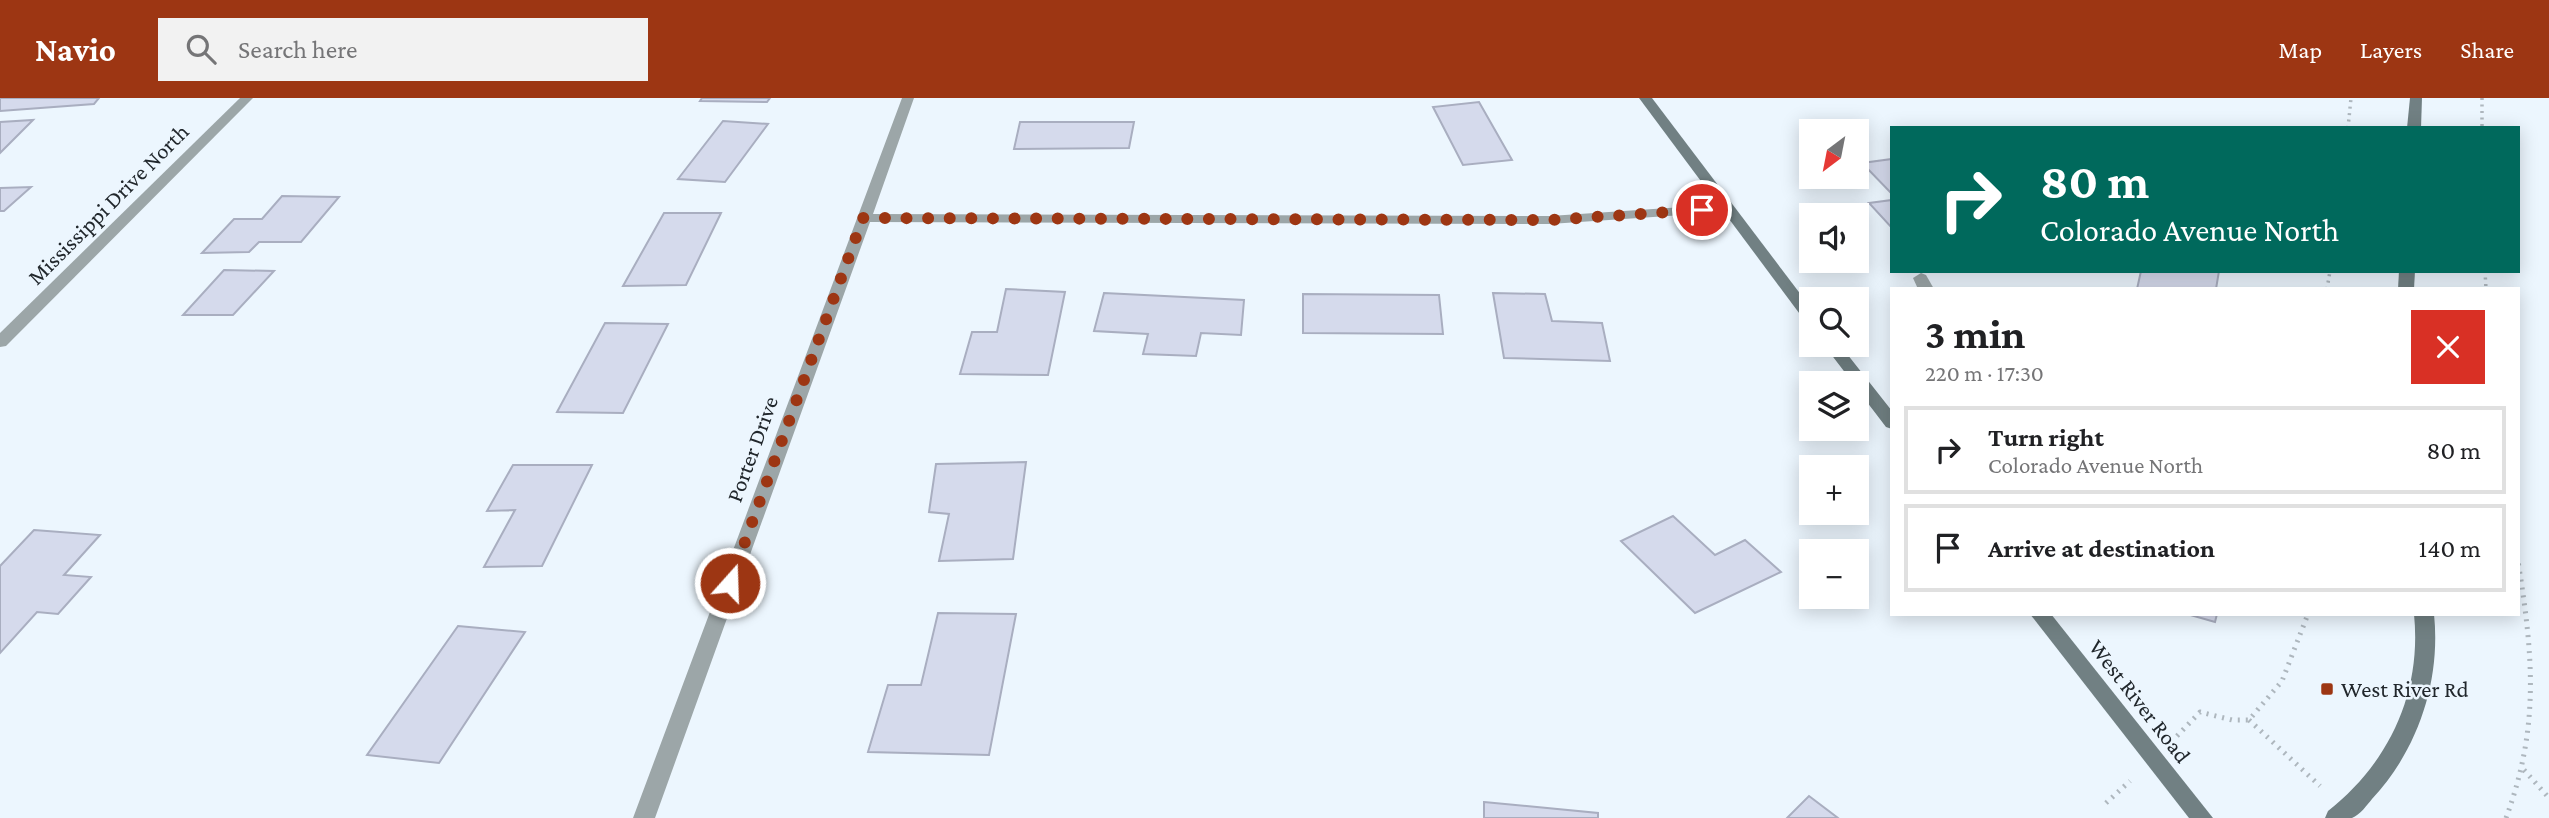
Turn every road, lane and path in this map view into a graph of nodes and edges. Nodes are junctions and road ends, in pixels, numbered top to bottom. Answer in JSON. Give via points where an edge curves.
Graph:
{"nodes":[{"id":1,"x":247,"y":98,"type":"edge"},
{"id":2,"x":908,"y":98,"type":"edge"},
{"id":3,"x":1645,"y":98,"type":"edge"},
{"id":4,"x":2351,"y":98,"type":"edge"},
{"id":5,"x":2416,"y":98,"type":"edge"},
{"id":6,"x":2482,"y":98,"type":"edge"},
{"id":7,"x":2348,"y":126,"type":"edge"},
{"id":8,"x":2414,"y":126,"type":"edge"},
{"id":9,"x":2482,"y":126,"type":"edge"},
{"id":10,"x":1727,"y":208,"type":"junction"},
{"id":11,"x":863,"y":218,"type":"junction"},
{"id":12,"x":1799,"y":302,"type":"edge"},
{"id":13,"x":0,"y":342,"type":"edge"},
{"id":14,"x":1841,"y":357,"type":"edge"},
{"id":15,"x":1890,"y":420,"type":"edge"},
{"id":16,"x":2520,"y":572,"type":"edge"},
{"id":17,"x":2042,"y":616,"type":"edge"},
{"id":18,"x":2307,"y":616,"type":"edge"},
{"id":19,"x":2424,"y":616,"type":"edge"},
{"id":20,"x":2200,"y":712,"type":"dead end"},
{"id":21,"x":2249,"y":720,"type":"junction"},
{"id":22,"x":2524,"y":770,"type":"junction"},
{"id":23,"x":2549,"y":798,"type":"edge"},
{"id":24,"x":2341,"y":814,"type":"edge"},
{"id":25,"x":643,"y":818,"type":"edge"},
{"id":26,"x":2202,"y":818,"type":"edge"},
{"id":27,"x":2506,"y":818,"type":"edge"}],
"edges":[{"from":1,"to":13,"type":"street","name":"Mississippi Drive North"},
{"from":2,"to":11,"type":"street","name":"Porter Drive"},
{"from":3,"to":10,"type":"main road"},
{"from":4,"to":7,"type":"path"},
{"from":5,"to":8,"type":"main road"},
{"from":6,"to":9,"type":"path"},
{"from":10,"to":11,"type":"street","via":[[1550,220]]},
{"from":10,"to":12,"type":"main road"},
{"from":11,"to":25,"type":"street","name":"Porter Drive"},
{"from":14,"to":15,"type":"main road"},
{"from":16,"to":22,"type":"path","via":[[2534,690]]},
{"from":17,"to":26,"type":"main road","name":"West River Road"},
{"from":18,"to":21,"type":"path","via":[[2282,681]]},
{"from":19,"to":24,"type":"main road","via":[[2427,648],[2416,706],[2383,773]]},
{"from":20,"to":21,"type":"path"},
{"from":21,"to":24,"type":"path"},
{"from":22,"to":23,"type":"path"},
{"from":22,"to":27,"type":"path"}]}
